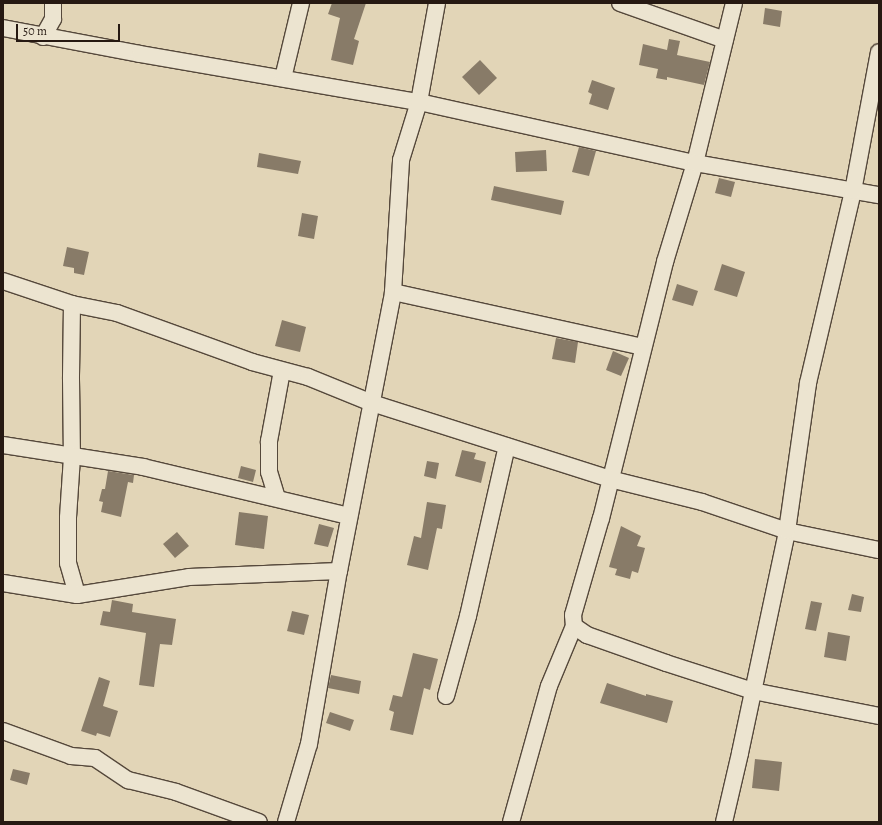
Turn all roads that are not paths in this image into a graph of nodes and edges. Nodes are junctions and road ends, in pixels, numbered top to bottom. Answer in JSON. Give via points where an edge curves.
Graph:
{"nodes":[{"id":1,"x":53,"y":3,"type":"edge"},
{"id":2,"x":301,"y":3,"type":"edge"},
{"id":3,"x":437,"y":3,"type":"edge"},
{"id":4,"x":620,"y":3,"type":"edge"},
{"id":5,"x":734,"y":3,"type":"edge"},
{"id":6,"x":3,"y":28,"type":"edge"},
{"id":7,"x":43,"y":36,"type":"junction"},
{"id":8,"x":726,"y":40,"type":"junction"},
{"id":9,"x":879,"y":52,"type":"edge"},
{"id":10,"x":283,"y":78,"type":"junction"},
{"id":11,"x":419,"y":102,"type":"junction"},
{"id":12,"x":695,"y":163,"type":"junction"},
{"id":13,"x":854,"y":191,"type":"junction"},
{"id":14,"x":879,"y":195,"type":"edge"},
{"id":15,"x":3,"y":281,"type":"edge"},
{"id":16,"x":393,"y":292,"type":"junction"},
{"id":17,"x":72,"y":304,"type":"junction"},
{"id":18,"x":643,"y":347,"type":"junction"},
{"id":19,"x":282,"y":371,"type":"junction"},
{"id":20,"x":372,"y":403,"type":"junction"},
{"id":21,"x":3,"y":445,"type":"edge"},
{"id":22,"x":507,"y":446,"type":"junction"},
{"id":23,"x":72,"y":457,"type":"junction"},
{"id":24,"x":610,"y":479,"type":"junction"},
{"id":25,"x":277,"y":498,"type":"junction"},
{"id":26,"x":349,"y":516,"type":"junction"},
{"id":27,"x":787,"y":531,"type":"junction"},
{"id":28,"x":879,"y":550,"type":"edge"},
{"id":29,"x":339,"y":571,"type":"junction"},
{"id":30,"x":3,"y":583,"type":"edge"},
{"id":31,"x":78,"y":595,"type":"junction"},
{"id":32,"x":574,"y":626,"type":"junction"},
{"id":33,"x":754,"y":691,"type":"junction"},
{"id":34,"x":446,"y":696,"type":"dead end"},
{"id":35,"x":879,"y":716,"type":"edge"},
{"id":36,"x":3,"y":731,"type":"edge"},
{"id":37,"x":259,"y":822,"type":"edge"},
{"id":38,"x":286,"y":822,"type":"edge"},
{"id":39,"x":511,"y":822,"type":"edge"},
{"id":40,"x":724,"y":822,"type":"edge"}],
"edges":[{"from":1,"to":7,"type":"street","via":[[53,19]]},
{"from":2,"to":10,"type":"street"},
{"from":3,"to":11,"type":"street"},
{"from":4,"to":8,"type":"street"},
{"from":5,"to":8,"type":"street"},
{"from":6,"to":7,"type":"street"},
{"from":7,"to":10,"type":"street"},
{"from":8,"to":12,"type":"street"},
{"from":9,"to":13,"type":"street"},
{"from":10,"to":11,"type":"street"},
{"from":11,"to":12,"type":"street"},
{"from":11,"to":16,"type":"street","via":[[401,160]]},
{"from":12,"to":13,"type":"street"},
{"from":12,"to":18,"type":"street"},
{"from":13,"to":14,"type":"street"},
{"from":13,"to":27,"type":"street","via":[[808,383]]},
{"from":15,"to":17,"type":"street"},
{"from":16,"to":18,"type":"street"},
{"from":16,"to":20,"type":"street"},
{"from":17,"to":19,"type":"street","via":[[117,313]]},
{"from":17,"to":23,"type":"street"},
{"from":18,"to":24,"type":"street"},
{"from":19,"to":20,"type":"street","via":[[308,377]]},
{"from":19,"to":25,"type":"street","via":[[269,441],[269,472]]},
{"from":20,"to":22,"type":"street"},
{"from":20,"to":26,"type":"street"},
{"from":21,"to":23,"type":"street"},
{"from":22,"to":24,"type":"street"},
{"from":22,"to":34,"type":"street","via":[[468,616]]},
{"from":23,"to":25,"type":"street","via":[[143,467]]},
{"from":23,"to":31,"type":"street","via":[[68,563]]},
{"from":24,"to":27,"type":"street","via":[[702,502]]},
{"from":24,"to":32,"type":"street","via":[[573,615]]},
{"from":25,"to":26,"type":"street"},
{"from":26,"to":29,"type":"street"},
{"from":27,"to":28,"type":"street"},
{"from":27,"to":33,"type":"street"},
{"from":29,"to":31,"type":"street","via":[[189,577]]},
{"from":29,"to":38,"type":"street","via":[[309,744]]},
{"from":30,"to":31,"type":"street"},
{"from":32,"to":33,"type":"street","via":[[594,637],[666,663]]},
{"from":32,"to":39,"type":"street","via":[[549,686]]},
{"from":33,"to":35,"type":"street"},
{"from":33,"to":40,"type":"street"},
{"from":36,"to":37,"type":"street","via":[[71,756],[95,758],[128,780],[176,792]]}]}
